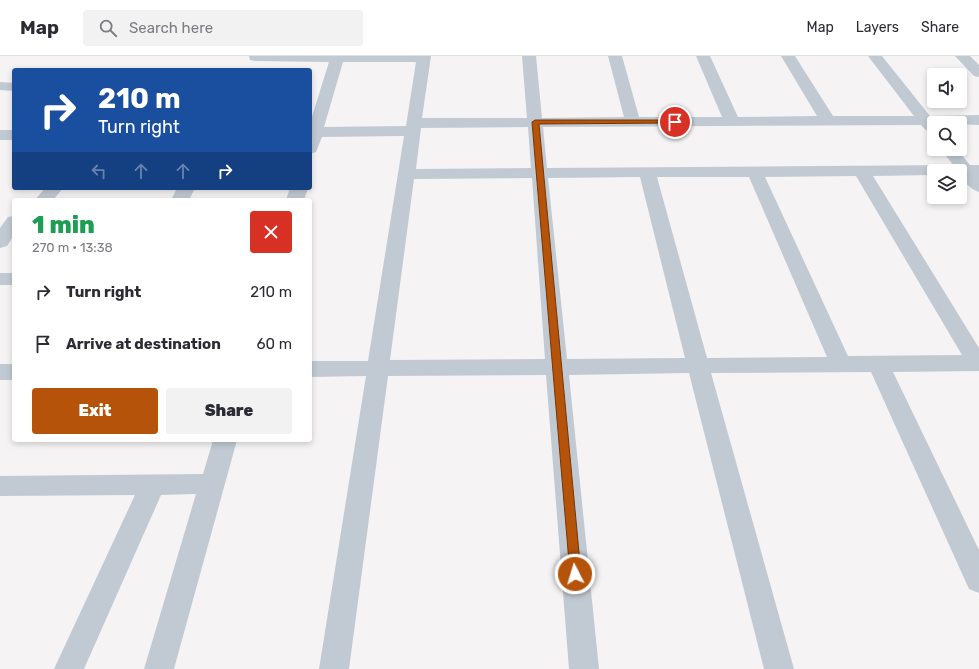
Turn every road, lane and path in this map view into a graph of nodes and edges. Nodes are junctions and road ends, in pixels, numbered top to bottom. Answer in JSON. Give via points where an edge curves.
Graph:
{"nodes":[{"id":1,"x":255,"y":56,"type":"edge"},
{"id":2,"x":529,"y":56,"type":"edge"},
{"id":3,"x":615,"y":56,"type":"edge"},
{"id":4,"x":704,"y":56,"type":"edge"},
{"id":5,"x":788,"y":56,"type":"edge"},
{"id":6,"x":875,"y":56,"type":"edge"},
{"id":7,"x":962,"y":56,"type":"edge"},
{"id":8,"x":424,"y":57,"type":"edge"},
{"id":9,"x":337,"y":58,"type":"junction"},
{"id":10,"x":249,"y":68,"type":"edge"},
{"id":11,"x":979,"y":73,"type":"edge"},
{"id":12,"x":0,"y":86,"type":"edge"},
{"id":13,"x":12,"y":87,"type":"edge"},
{"id":14,"x":828,"y":120,"type":"junction"},
{"id":15,"x":979,"y":120,"type":"edge"},
{"id":16,"x":732,"y":121,"type":"junction"},
{"id":17,"x":927,"y":121,"type":"edge"},
{"id":18,"x":967,"y":121,"type":"edge"},
{"id":19,"x":535,"y":122,"type":"junction"},
{"id":20,"x":633,"y":122,"type":"junction"},
{"id":21,"x":927,"y":125,"type":"edge"},
{"id":22,"x":414,"y":127,"type":"junction"},
{"id":23,"x":312,"y":132,"type":"edge"},
{"id":24,"x":0,"y":135,"type":"edge"},
{"id":25,"x":12,"y":135,"type":"edge"},
{"id":26,"x":957,"y":156,"type":"edge"},
{"id":27,"x":972,"y":170,"type":"edge"},
{"id":28,"x":862,"y":171,"type":"junction"},
{"id":29,"x":755,"y":172,"type":"junction"},
{"id":30,"x":540,"y":173,"type":"junction"},
{"id":31,"x":647,"y":173,"type":"junction"},
{"id":32,"x":407,"y":174,"type":"junction"},
{"id":33,"x":979,"y":187,"type":"edge"},
{"id":34,"x":52,"y":190,"type":"edge"},
{"id":35,"x":46,"y":198,"type":"edge"},
{"id":36,"x":12,"y":224,"type":"edge"},
{"id":37,"x":0,"y":242,"type":"edge"},
{"id":38,"x":0,"y":279,"type":"edge"},
{"id":39,"x":12,"y":279,"type":"edge"},
{"id":40,"x":878,"y":363,"type":"junction"},
{"id":41,"x":978,"y":363,"type":"edge"},
{"id":42,"x":841,"y":364,"type":"junction"},
{"id":43,"x":698,"y":365,"type":"junction"},
{"id":44,"x":557,"y":366,"type":"junction"},
{"id":45,"x":378,"y":368,"type":"junction"},
{"id":46,"x":312,"y":369,"type":"edge"},
{"id":47,"x":0,"y":372,"type":"edge"},
{"id":48,"x":12,"y":372,"type":"edge"},
{"id":49,"x":225,"y":442,"type":"edge"},
{"id":50,"x":153,"y":484,"type":"junction"},
{"id":51,"x":213,"y":484,"type":"junction"},
{"id":52,"x":0,"y":486,"type":"edge"},
{"id":53,"x":979,"y":580,"type":"edge"},
{"id":54,"x":69,"y":669,"type":"edge"},
{"id":55,"x":159,"y":669,"type":"edge"},
{"id":56,"x":334,"y":669,"type":"edge"},
{"id":57,"x":584,"y":669,"type":"edge"},
{"id":58,"x":779,"y":669,"type":"edge"}],
"edges":[{"from":1,"to":9,"type":"street"},
{"from":1,"to":10,"type":"street"},
{"from":2,"to":19,"type":"street"},
{"from":3,"to":20,"type":"street"},
{"from":4,"to":16,"type":"street"},
{"from":5,"to":14,"type":"street"},
{"from":6,"to":17,"type":"street"},
{"from":7,"to":11,"type":"street"},
{"from":8,"to":9,"type":"street"},
{"from":8,"to":22,"type":"street"},
{"from":9,"to":23,"type":"street"},
{"from":12,"to":13,"type":"street"},
{"from":14,"to":16,"type":"street"},
{"from":14,"to":21,"type":"street"},
{"from":15,"to":18,"type":"street"},
{"from":16,"to":20,"type":"street"},
{"from":19,"to":20,"type":"street"},
{"from":19,"to":22,"type":"street"},
{"from":19,"to":30,"type":"street"},
{"from":22,"to":23,"type":"street"},
{"from":22,"to":32,"type":"street"},
{"from":24,"to":25,"type":"street"},
{"from":26,"to":27,"type":"street"},
{"from":27,"to":28,"type":"street"},
{"from":27,"to":33,"type":"street"},
{"from":28,"to":29,"type":"street"},
{"from":28,"to":41,"type":"street"},
{"from":29,"to":31,"type":"street"},
{"from":29,"to":42,"type":"street"},
{"from":30,"to":31,"type":"street"},
{"from":30,"to":32,"type":"street"},
{"from":30,"to":44,"type":"street"},
{"from":31,"to":43,"type":"street"},
{"from":32,"to":45,"type":"street"},
{"from":34,"to":35,"type":"street"},
{"from":36,"to":37,"type":"street"},
{"from":38,"to":39,"type":"street"},
{"from":40,"to":41,"type":"street"},
{"from":40,"to":42,"type":"street"},
{"from":40,"to":53,"type":"street"},
{"from":42,"to":43,"type":"street"},
{"from":43,"to":44,"type":"street"},
{"from":43,"to":58,"type":"street"},
{"from":44,"to":45,"type":"street"},
{"from":44,"to":57,"type":"street"},
{"from":45,"to":46,"type":"street"},
{"from":45,"to":56,"type":"street"},
{"from":47,"to":48,"type":"street"},
{"from":49,"to":51,"type":"street"},
{"from":50,"to":51,"type":"street"},
{"from":50,"to":52,"type":"street"},
{"from":50,"to":54,"type":"street"},
{"from":51,"to":55,"type":"street"}]}
